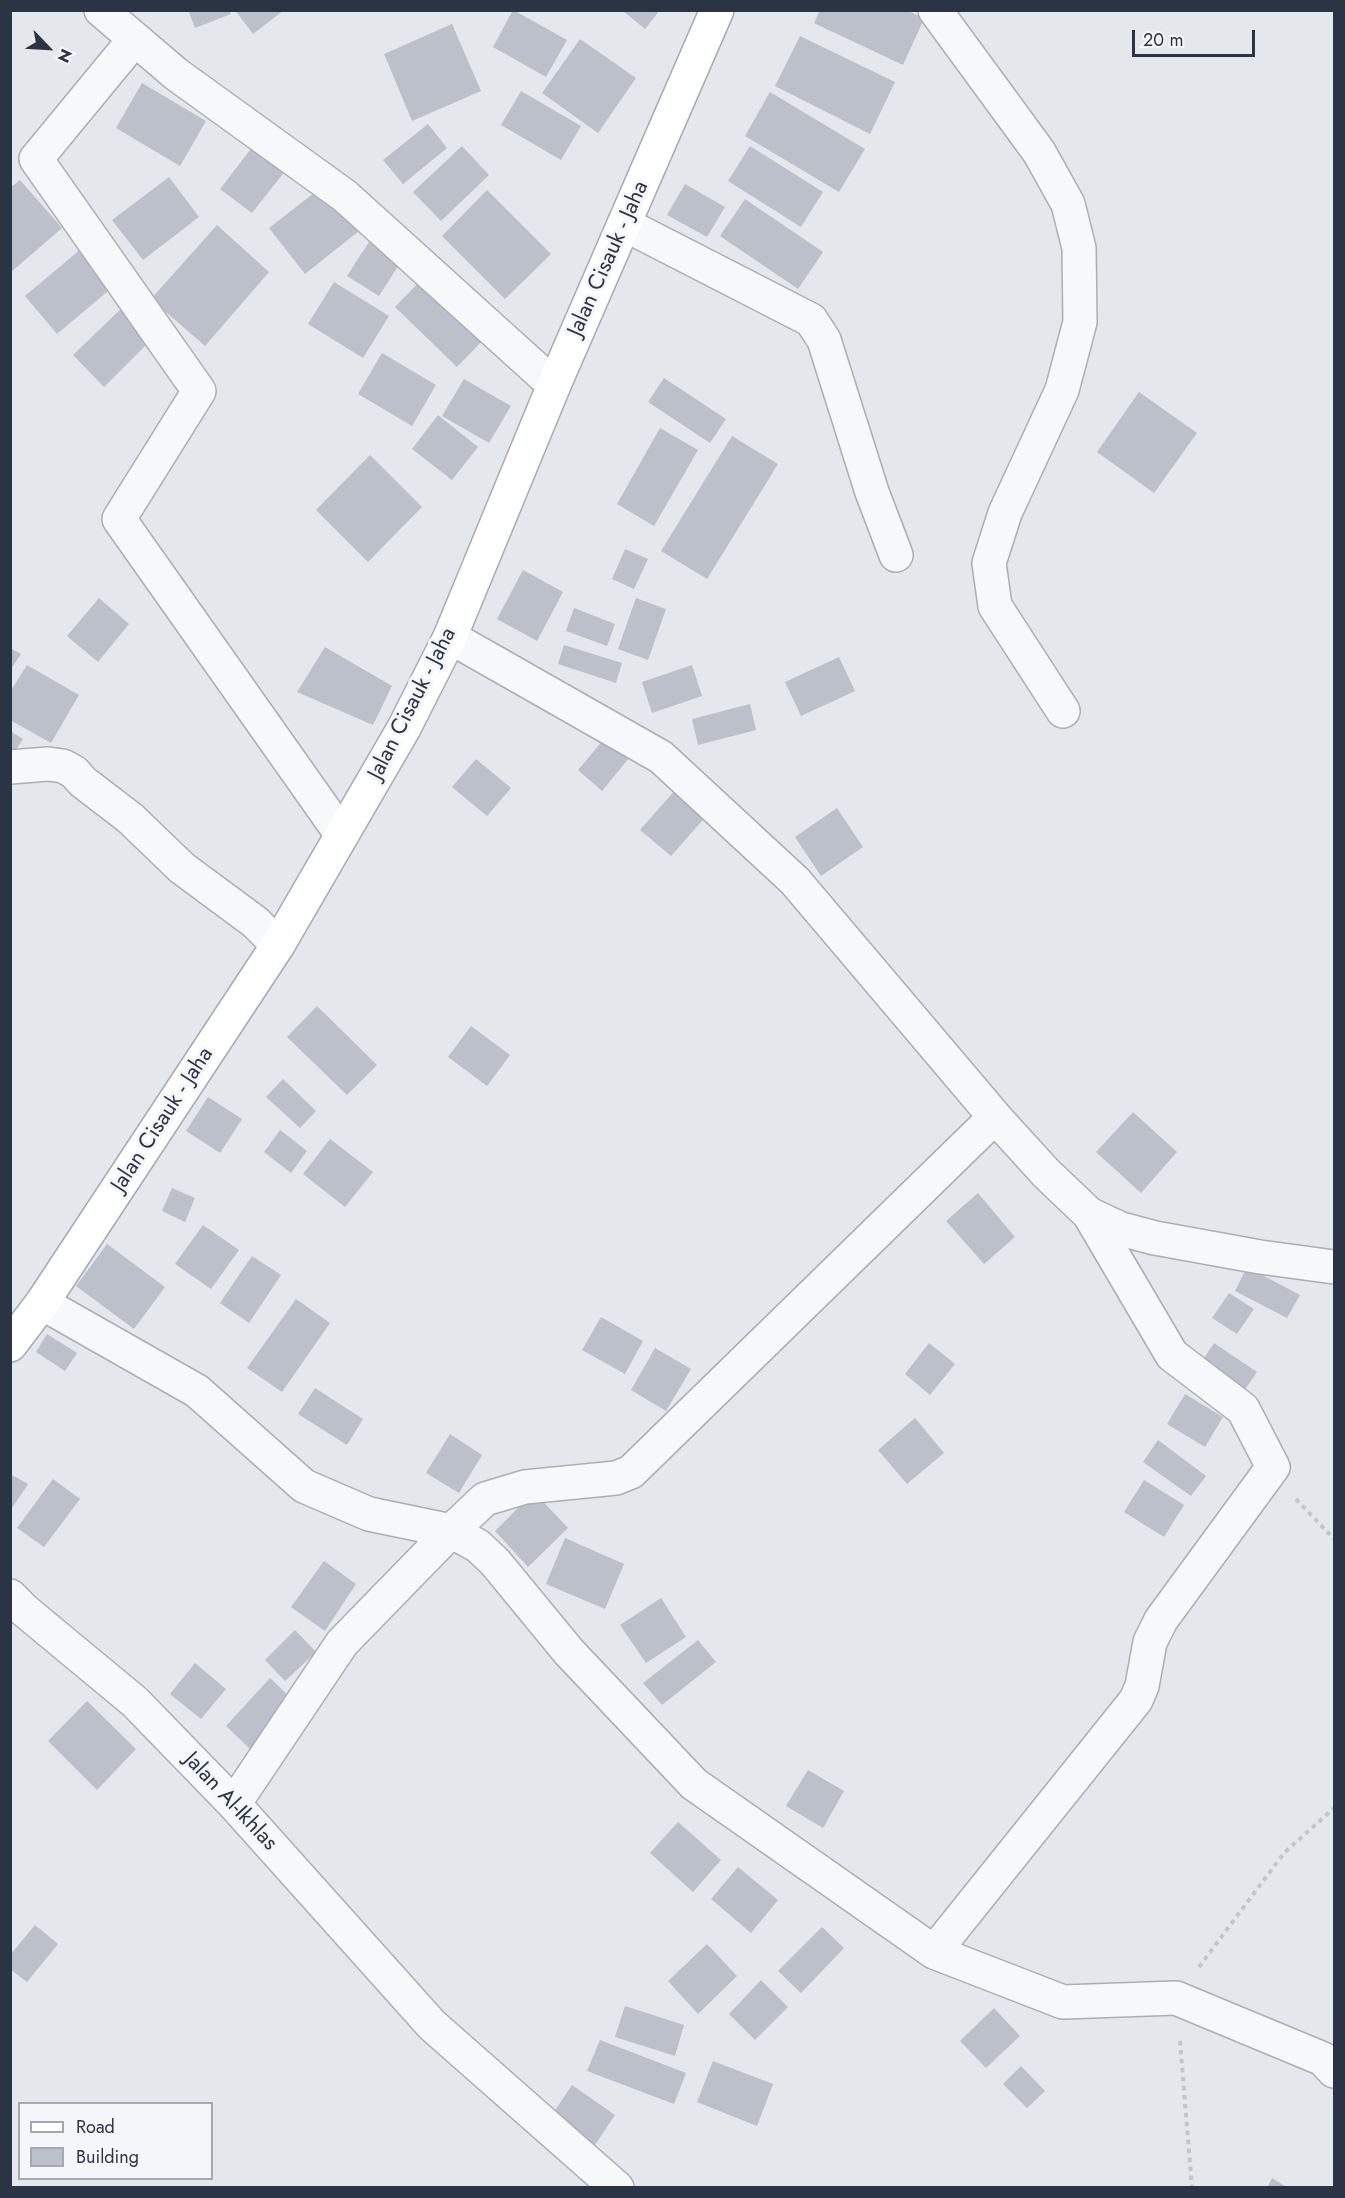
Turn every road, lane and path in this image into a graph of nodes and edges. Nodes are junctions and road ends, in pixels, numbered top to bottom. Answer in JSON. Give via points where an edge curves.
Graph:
{"nodes":[{"id":1,"x":101,"y":10,"type":"edge"},
{"id":2,"x":717,"y":10,"type":"edge"},
{"id":3,"x":935,"y":10,"type":"edge"},
{"id":4,"x":134,"y":40,"type":"junction"},
{"id":5,"x":624,"y":224,"type":"junction"},
{"id":6,"x":554,"y":385,"type":"junction"},
{"id":7,"x":896,"y":555,"type":"dead end"},
{"id":8,"x":450,"y":636,"type":"junction"},
{"id":9,"x":1063,"y":711,"type":"dead end"},
{"id":10,"x":10,"y":767,"type":"edge"},
{"id":11,"x":342,"y":835,"type":"junction"},
{"id":12,"x":278,"y":945,"type":"junction"},
{"id":13,"x":995,"y":1117,"type":"junction"},
{"id":14,"x":1089,"y":1214,"type":"junction"},
{"id":15,"x":1335,"y":1267,"type":"edge"},
{"id":16,"x":42,"y":1303,"type":"junction"},
{"id":17,"x":10,"y":1345,"type":"edge"},
{"id":18,"x":1273,"y":1467,"type":"junction"},
{"id":19,"x":451,"y":1530,"type":"junction"},
{"id":20,"x":1335,"y":1539,"type":"edge"},
{"id":21,"x":10,"y":1596,"type":"edge"},
{"id":22,"x":234,"y":1804,"type":"junction"},
{"id":23,"x":1335,"y":1808,"type":"edge"},
{"id":24,"x":934,"y":1952,"type":"junction"},
{"id":25,"x":1176,"y":1998,"type":"junction"},
{"id":26,"x":1335,"y":2071,"type":"edge"},
{"id":27,"x":617,"y":2187,"type":"edge"},
{"id":28,"x":1192,"y":2187,"type":"edge"}],
"edges":[{"from":1,"to":4,"type":"street"},
{"from":2,"to":5,"type":"main road","name":"Jalan Cisauk - Jaha"},
{"from":3,"to":9,"type":"street","via":[[1039,152],[1068,204],[1079,248],[1080,322],[1062,390],[1005,513],[989,563],[995,606]]},
{"from":4,"to":6,"type":"street","via":[[345,196]]},
{"from":4,"to":11,"type":"street","via":[[36,159],[199,391],[119,519]]},
{"from":5,"to":6,"type":"main road","name":"Jalan Cisauk - Jaha"},
{"from":5,"to":7,"type":"street","via":[[811,320],[824,340]]},
{"from":6,"to":8,"type":"main road","name":"Jalan Cisauk - Jaha"},
{"from":8,"to":11,"type":"main road","name":"Jalan Cisauk - Jaha","via":[[404,728]]},
{"from":8,"to":13,"type":"street","via":[[661,757],[795,881]]},
{"from":10,"to":12,"type":"street","via":[[48,764],[74,772],[182,868],[255,922]]},
{"from":11,"to":12,"type":"main road","name":"Jalan Cisauk - Jaha"},
{"from":12,"to":16,"type":"main road","name":"Jalan Cisauk - Jaha"},
{"from":13,"to":14,"type":"street"},
{"from":13,"to":19,"type":"street","via":[[631,1472],[616,1478],[525,1487],[485,1499]]},
{"from":14,"to":15,"type":"street","via":[[1121,1229],[1155,1238]]},
{"from":14,"to":18,"type":"street","via":[[1172,1355],[1243,1409]]},
{"from":16,"to":17,"type":"main road","name":"Jalan Cisauk - Jaha"},
{"from":16,"to":19,"type":"street","via":[[197,1390],[304,1486],[369,1514]]},
{"from":18,"to":20,"type":"path","via":[[1298,1502]]},
{"from":18,"to":24,"type":"street","via":[[1161,1620],[1150,1642],[1136,1700]]},
{"from":19,"to":22,"type":"street","via":[[342,1642]]},
{"from":19,"to":24,"type":"street","via":[[495,1562],[569,1652],[694,1784]]},
{"from":21,"to":22,"type":"street","name":"Jalan Al-Ikhlas","via":[[135,1702]]},
{"from":22,"to":27,"type":"street","name":"Jalan Al-Ikhlas","via":[[432,2025]]},
{"from":23,"to":25,"type":"path","via":[[1284,1853]]},
{"from":24,"to":25,"type":"street","via":[[1063,2002]]},
{"from":25,"to":26,"type":"street","via":[[1323,2060]]},
{"from":25,"to":28,"type":"path"}]}
